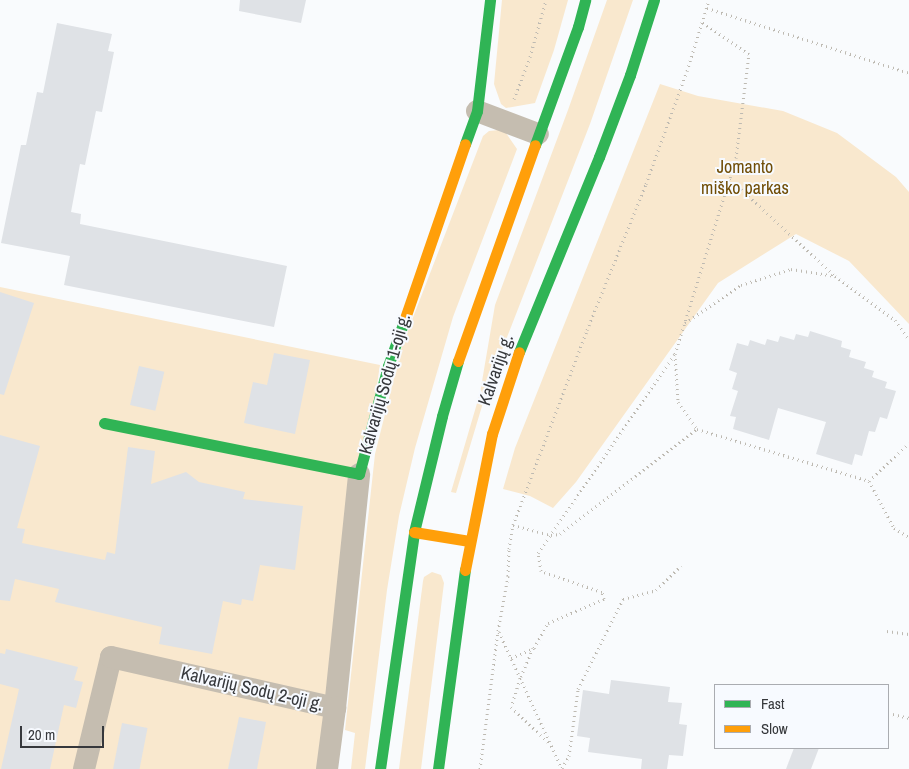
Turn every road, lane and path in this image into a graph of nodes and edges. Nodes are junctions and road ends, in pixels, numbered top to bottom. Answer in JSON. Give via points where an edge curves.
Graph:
{"nodes":[{"id":1,"x":490,"y":0,"type":"edge"},
{"id":2,"x":585,"y":0,"type":"edge"},
{"id":3,"x":654,"y":0,"type":"edge"},
{"id":4,"x":709,"y":0,"type":"edge"},
{"id":5,"x":707,"y":8,"type":"junction"},
{"id":6,"x":702,"y":22,"type":"junction"},
{"id":7,"x":909,"y":73,"type":"edge"},
{"id":8,"x":477,"y":111,"type":"junction"},
{"id":9,"x":538,"y":134,"type":"junction"},
{"id":10,"x":730,"y":179,"type":"junction"},
{"id":11,"x":835,"y":276,"type":"junction"},
{"id":12,"x":684,"y":324,"type":"junction"},
{"id":13,"x":909,"y":340,"type":"edge"},
{"id":14,"x":674,"y":354,"type":"junction"},
{"id":15,"x":104,"y":423,"type":"dead end"},
{"id":16,"x":697,"y":428,"type":"junction"},
{"id":17,"x":909,"y":443,"type":"edge"},
{"id":18,"x":359,"y":474,"type":"junction"},
{"id":19,"x":869,"y":481,"type":"junction"},
{"id":20,"x":513,"y":525,"type":"junction"},
{"id":21,"x":414,"y":532,"type":"junction"},
{"id":22,"x":551,"y":535,"type":"junction"},
{"id":23,"x":909,"y":537,"type":"edge"},
{"id":24,"x":469,"y":541,"type":"junction"},
{"id":25,"x":681,"y":566,"type":"dead end"},
{"id":26,"x":498,"y":631,"type":"junction"},
{"id":27,"x":887,"y":631,"type":"dead end"},
{"id":28,"x":909,"y":634,"type":"edge"},
{"id":29,"x":534,"y":648,"type":"junction"},
{"id":30,"x":511,"y":658,"type":"junction"},
{"id":31,"x":520,"y":678,"type":"junction"},
{"id":32,"x":334,"y":708,"type":"junction"},
{"id":33,"x":889,"y":713,"type":"edge"},
{"id":34,"x":909,"y":718,"type":"edge"},
{"id":35,"x":551,"y":745,"type":"junction"},
{"id":36,"x":84,"y":769,"type":"edge"},
{"id":37,"x":328,"y":769,"type":"edge"},
{"id":38,"x":380,"y":769,"type":"edge"},
{"id":39,"x":438,"y":769,"type":"edge"},
{"id":40,"x":480,"y":769,"type":"edge"}],
"edges":[{"from":1,"to":8,"type":"main road","name":"Kalvarijų Sodų 1-oji g."},
{"from":2,"to":9,"type":"main road","name":"Kalvarijų g."},
{"from":3,"to":24,"type":"main road","name":"Kalvarijų g.","via":[[599,157],[518,355],[492,434]]},
{"from":4,"to":5,"type":"path"},
{"from":5,"to":6,"type":"path"},
{"from":5,"to":7,"type":"path"},
{"from":6,"to":10,"type":"path","via":[[749,54],[736,158]]},
{"from":6,"to":20,"type":"path","via":[[646,184]]},
{"from":8,"to":9,"type":"street"},
{"from":8,"to":18,"type":"main road","name":"Kalvarijų Sodų 1-oji g.","via":[[388,366]]},
{"from":9,"to":21,"type":"main road","name":"Kalvarijų g.","via":[[467,331],[432,452]]},
{"from":10,"to":11,"type":"path"},
{"from":10,"to":12,"type":"path"},
{"from":11,"to":12,"type":"path","via":[[791,269],[741,285]]},
{"from":11,"to":13,"type":"path","via":[[895,320]]},
{"from":12,"to":14,"type":"path"},
{"from":14,"to":16,"type":"path","via":[[678,402]]},
{"from":14,"to":22,"type":"path"},
{"from":15,"to":18,"type":"main road","name":"Kalvarijų Sodų 1-oji g."},
{"from":16,"to":19,"type":"path"},
{"from":16,"to":22,"type":"path","via":[[560,534]]},
{"from":17,"to":19,"type":"path"},
{"from":18,"to":32,"type":"street","name":"Kalvarijų Sodų 2-oji g."},
{"from":19,"to":23,"type":"path","via":[[894,528]]},
{"from":20,"to":22,"type":"path"},
{"from":20,"to":26,"type":"path"},
{"from":21,"to":24,"type":"main road"},
{"from":21,"to":38,"type":"main road","name":"Kalvarijų g."},
{"from":22,"to":29,"type":"path","via":[[538,553],[541,572],[602,592],[604,599],[548,623]]},
{"from":24,"to":39,"type":"main road","name":"Kalvarijų g."},
{"from":25,"to":35,"type":"path","via":[[656,590],[623,600],[578,689],[569,756],[562,768]]},
{"from":26,"to":30,"type":"path"},
{"from":26,"to":40,"type":"path"},
{"from":27,"to":28,"type":"path"},
{"from":29,"to":30,"type":"path"},
{"from":29,"to":31,"type":"path"},
{"from":30,"to":31,"type":"path"},
{"from":31,"to":35,"type":"path"},
{"from":31,"to":35,"type":"path","via":[[511,707]]},
{"from":32,"to":36,"type":"street","name":"Kalvarijų Sodų 2-oji g.","via":[[111,656]]},
{"from":32,"to":37,"type":"street"},
{"from":33,"to":34,"type":"path"}]}
